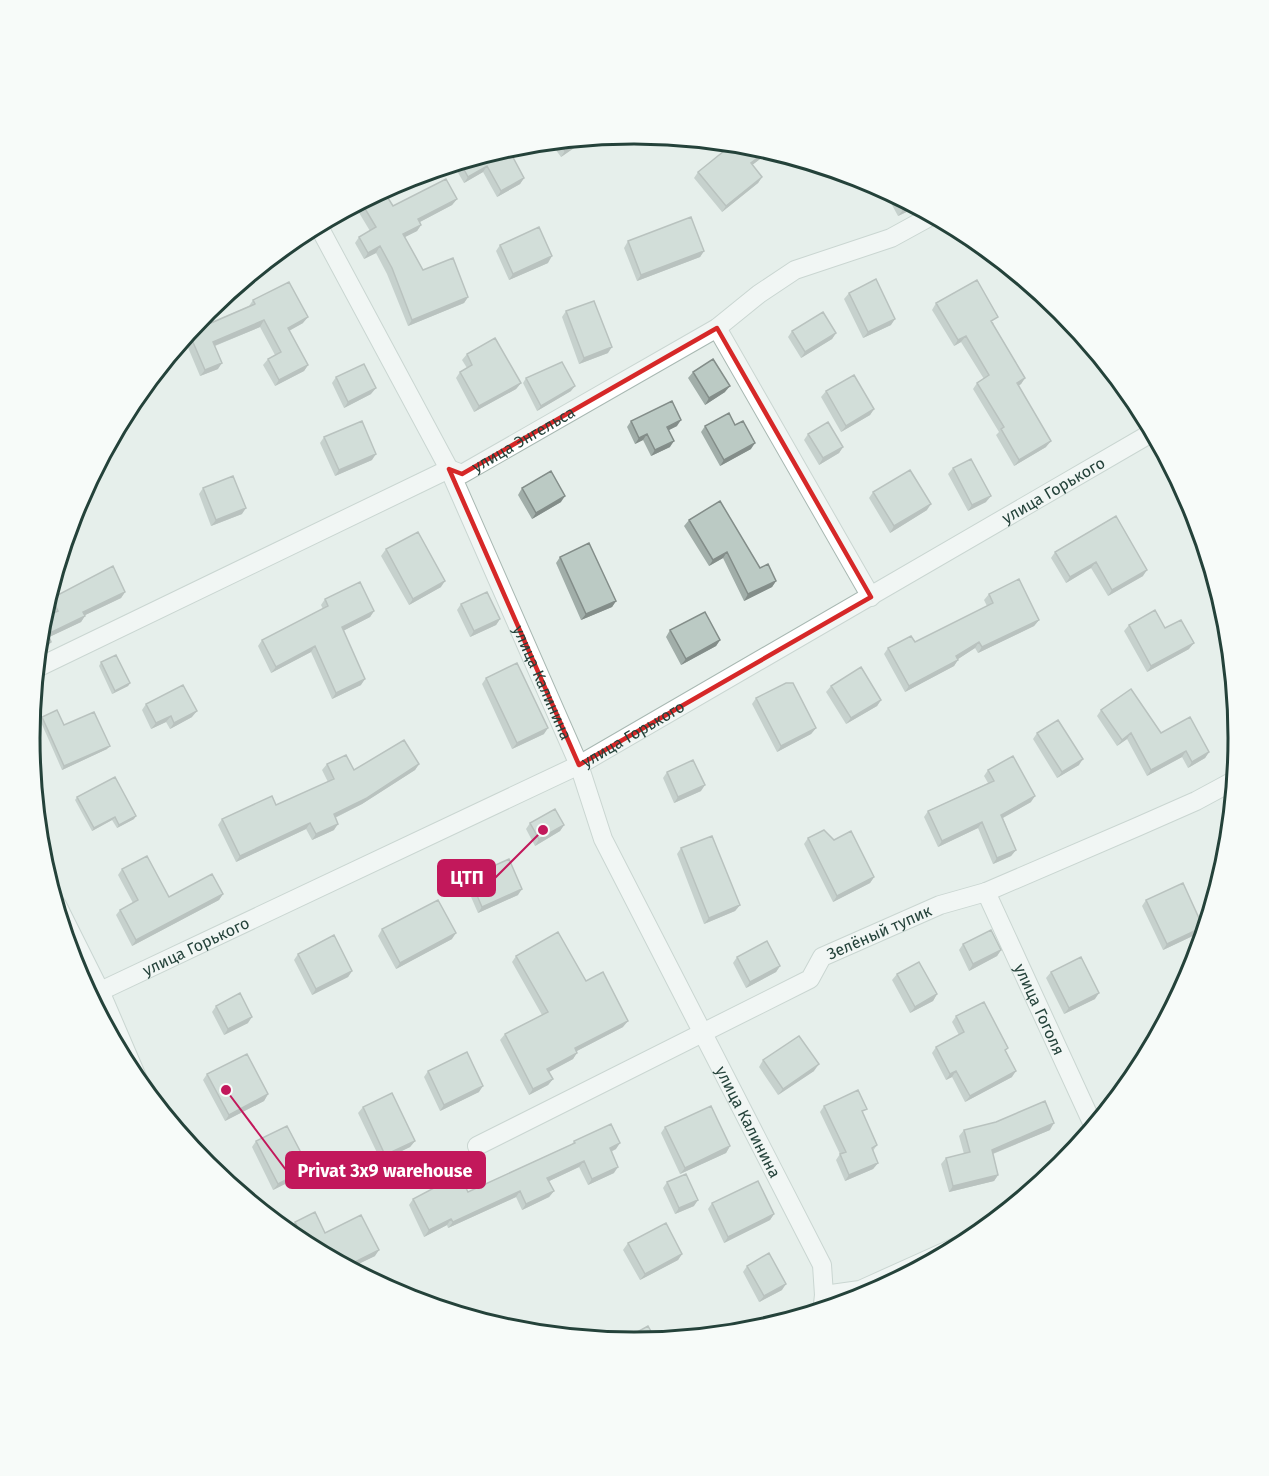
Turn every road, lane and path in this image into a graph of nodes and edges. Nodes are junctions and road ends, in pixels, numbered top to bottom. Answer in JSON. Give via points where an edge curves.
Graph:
{"nodes":[{"id":1,"x":924,"y":220,"type":"edge"},
{"id":2,"x":322,"y":233,"type":"edge"},
{"id":3,"x":717,"y":328,"type":"junction"},
{"id":4,"x":1146,"y":436,"type":"edge"},
{"id":5,"x":448,"y":469,"type":"junction"},
{"id":6,"x":871,"y":597,"type":"junction"},
{"id":7,"x":46,"y":664,"type":"edge"},
{"id":8,"x":579,"y":765,"type":"junction"},
{"id":9,"x":1226,"y":784,"type":"edge"},
{"id":10,"x":986,"y":892,"type":"junction"},
{"id":11,"x":98,"y":992,"type":"edge"},
{"id":12,"x":701,"y":1033,"type":"junction"},
{"id":13,"x":1090,"y":1119,"type":"edge"},
{"id":14,"x":477,"y":1146,"type":"dead end"},
{"id":15,"x":826,"y":1300,"type":"edge"}],
"edges":[{"from":1,"to":3,"type":"street","name":"улица Энгельса","via":[[891,238],[795,270]]},
{"from":2,"to":5,"type":"street","name":"улица Калинина"},
{"from":3,"to":5,"type":"street","name":"улица Энгельса","via":[[462,474]]},
{"from":3,"to":6,"type":"street"},
{"from":4,"to":6,"type":"street","name":"улица Горького"},
{"from":5,"to":7,"type":"street","name":"улица Энгельса"},
{"from":5,"to":8,"type":"street","name":"улица Калинина"},
{"from":6,"to":8,"type":"street","name":"улица Горького"},
{"from":8,"to":11,"type":"street","name":"улица Горького"},
{"from":8,"to":12,"type":"street","name":"улица Калинина","via":[[603,839]]},
{"from":9,"to":10,"type":"street","name":"Зелёный тупик"},
{"from":10,"to":12,"type":"street","name":"Зелёный тупик","via":[[940,905],[822,957],[810,979]]},
{"from":10,"to":13,"type":"street","name":"улица Гоголя"},
{"from":12,"to":14,"type":"street","name":"Зелёный тупик"},
{"from":12,"to":15,"type":"street","name":"улица Калинина","via":[[822,1265]]}]}
